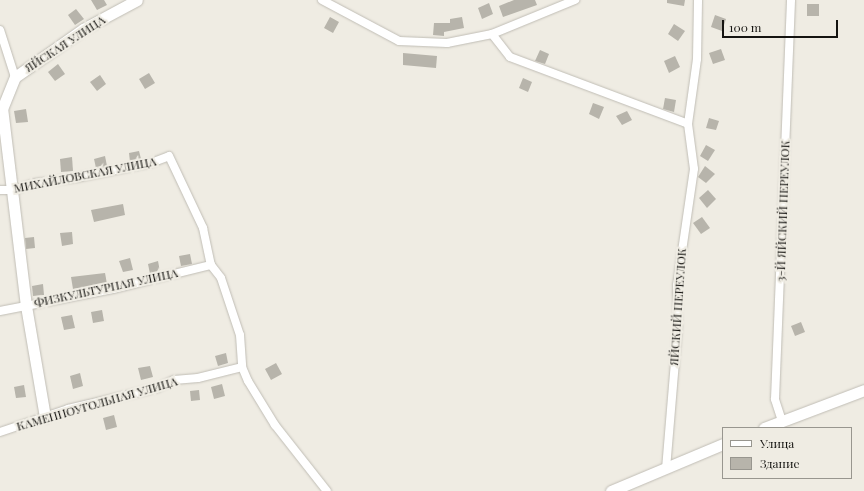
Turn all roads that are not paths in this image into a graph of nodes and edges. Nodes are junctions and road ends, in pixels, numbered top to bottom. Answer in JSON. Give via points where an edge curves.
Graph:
{"nodes":[{"id":1,"x":137,"y":0,"type":"edge"},
{"id":2,"x":322,"y":0,"type":"edge"},
{"id":3,"x":575,"y":0,"type":"edge"},
{"id":4,"x":698,"y":0,"type":"edge"},
{"id":5,"x":791,"y":0,"type":"edge"},
{"id":6,"x":0,"y":30,"type":"edge"},
{"id":7,"x":492,"y":34,"type":"junction"},
{"id":8,"x":15,"y":77,"type":"junction"},
{"id":9,"x":688,"y":124,"type":"junction"},
{"id":10,"x":0,"y":190,"type":"edge"},
{"id":11,"x":14,"y":190,"type":"junction"},
{"id":12,"x":211,"y":265,"type":"junction"},
{"id":13,"x":26,"y":306,"type":"junction"},
{"id":14,"x":0,"y":311,"type":"edge"},
{"id":15,"x":242,"y":366,"type":"junction"},
{"id":16,"x":864,"y":390,"type":"edge"},
{"id":17,"x":45,"y":417,"type":"junction"},
{"id":18,"x":782,"y":421,"type":"junction"},
{"id":19,"x":767,"y":427,"type":"edge"},
{"id":20,"x":0,"y":432,"type":"edge"},
{"id":21,"x":722,"y":444,"type":"edge"},
{"id":22,"x":666,"y":468,"type":"junction"},
{"id":23,"x":327,"y":491,"type":"edge"},
{"id":24,"x":611,"y":491,"type":"edge"}],
"edges":[{"from":1,"to":8,"type":"street","name":"ЯЙСКАЯ УЛИЦА","via":[[83,29]]},
{"from":2,"to":7,"type":"street","via":[[399,41],[447,43]]},
{"from":3,"to":7,"type":"street"},
{"from":4,"to":9,"type":"street","name":"ЯЙСКИЙ ПЕРЕУЛОК","via":[[697,59]]},
{"from":5,"to":18,"type":"street","name":"3-Й ЯЙСКИЙ ПЕРЕУЛОК","via":[[775,399]]},
{"from":6,"to":8,"type":"street"},
{"from":7,"to":9,"type":"street","via":[[510,57]]},
{"from":8,"to":11,"type":"street","via":[[2,109]]},
{"from":9,"to":22,"type":"street","name":"ЯЙСКИЙ ПЕРЕУЛОК","via":[[694,169],[677,286],[678,326]]},
{"from":10,"to":11,"type":"street","name":"МИХАЙЛОВСКАЯ УЛИЦА"},
{"from":11,"to":12,"type":"street","name":"МИХАЙЛОВСКАЯ УЛИЦА","via":[[36,183],[151,163],[169,156],[203,228]]},
{"from":11,"to":13,"type":"street"},
{"from":12,"to":13,"type":"street","name":"ФИЗКУЛЬТУРНАЯ УЛИЦА","via":[[113,289]]},
{"from":12,"to":15,"type":"street","via":[[221,278],[240,335]]},
{"from":13,"to":14,"type":"street","name":"ФИЗКУЛЬТУРНАЯ УЛИЦА"},
{"from":13,"to":17,"type":"street"},
{"from":15,"to":17,"type":"street","name":"КАМЕННОУГОЛЬНАЯ УЛИЦА","via":[[198,378],[174,380],[157,388]]},
{"from":15,"to":23,"type":"street","via":[[275,425]]},
{"from":16,"to":18,"type":"street"},
{"from":17,"to":20,"type":"street","name":"КАМЕННОУГОЛЬНАЯ УЛИЦА"},
{"from":18,"to":19,"type":"street"},
{"from":21,"to":22,"type":"street"},
{"from":22,"to":24,"type":"street"}]}
